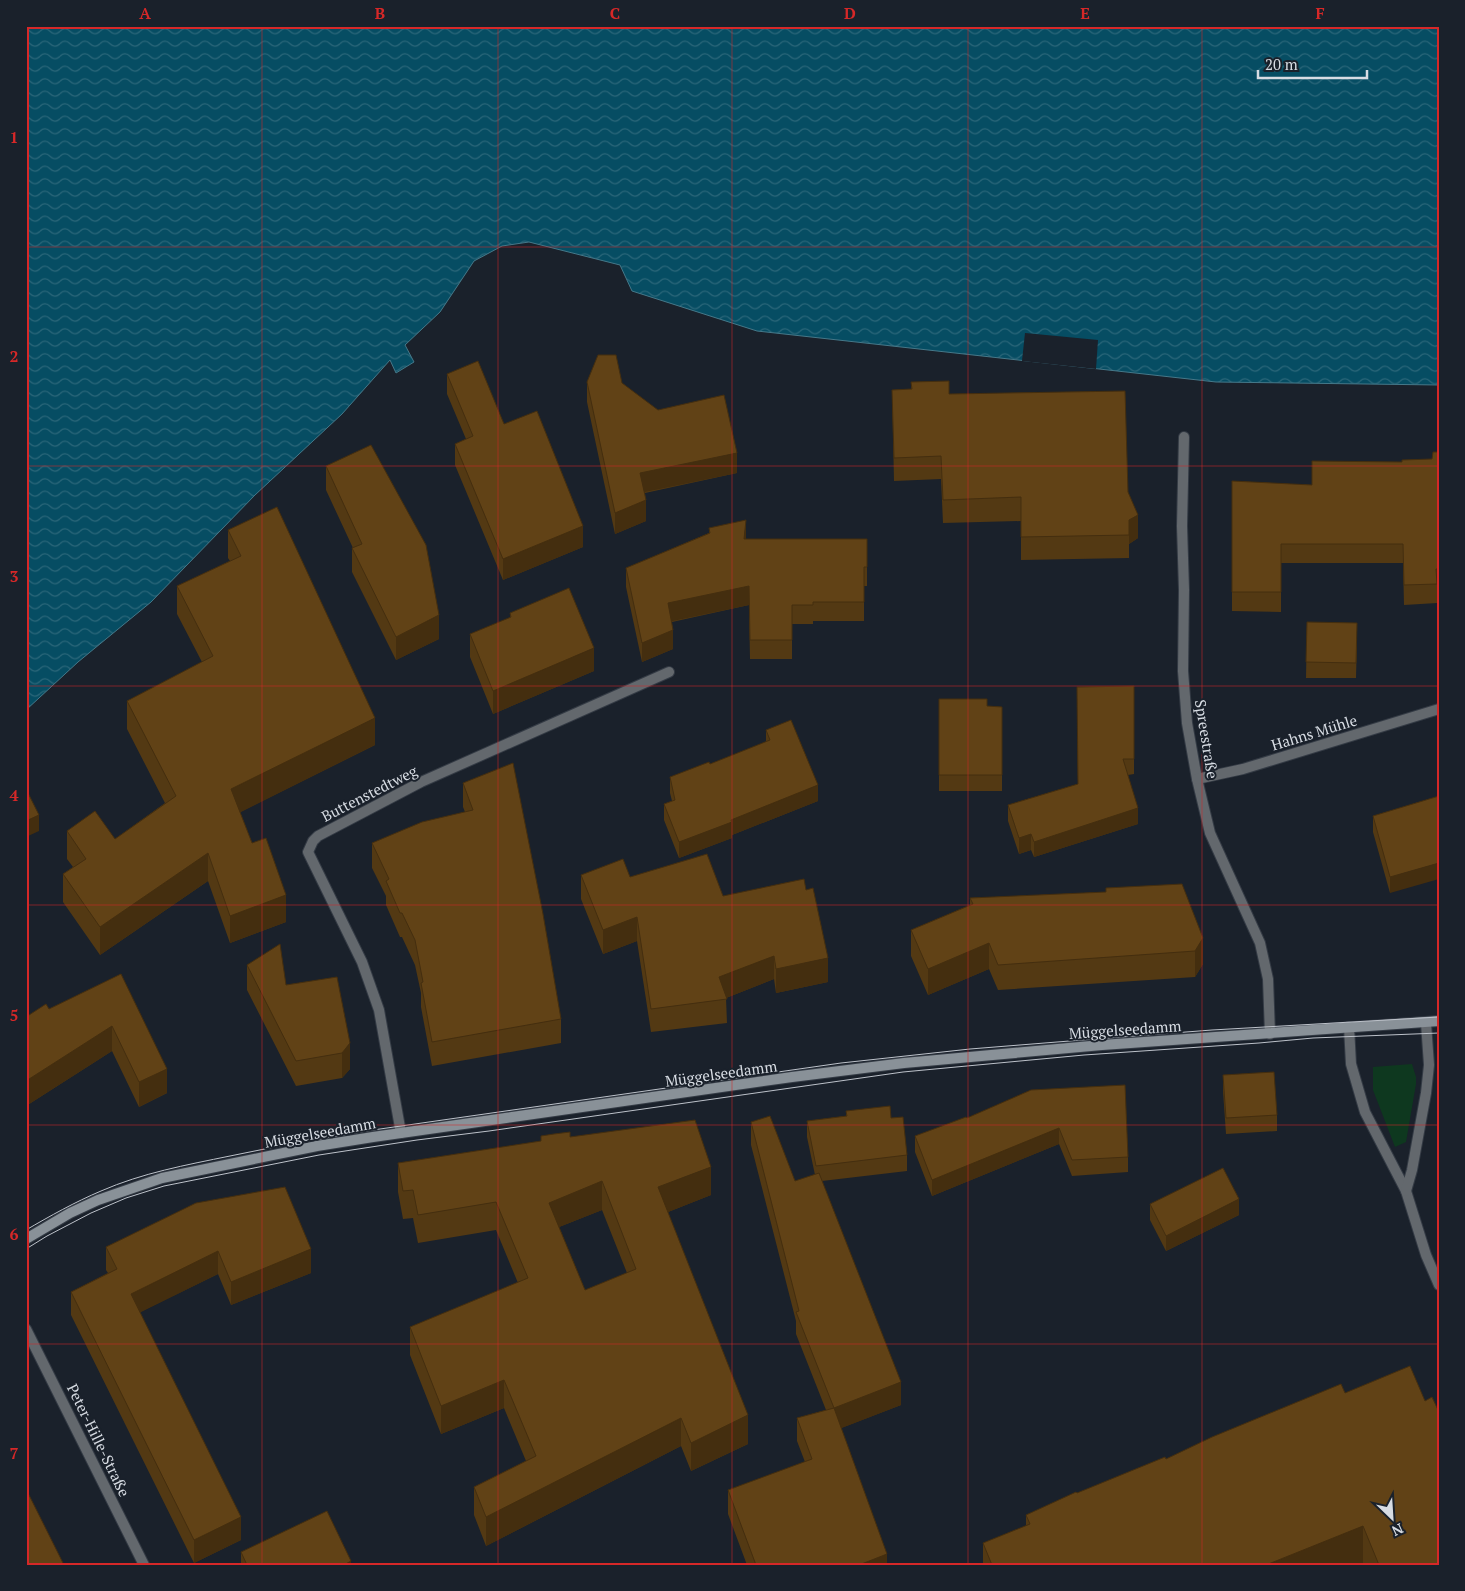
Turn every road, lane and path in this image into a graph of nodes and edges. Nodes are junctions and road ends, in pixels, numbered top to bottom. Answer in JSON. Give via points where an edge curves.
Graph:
{"nodes":[{"id":1,"x":1184,"y":437,"type":"dead end"},
{"id":2,"x":669,"y":672,"type":"dead end"},
{"id":3,"x":1439,"y":709,"type":"edge"},
{"id":4,"x":1197,"y":779,"type":"junction"},
{"id":5,"x":1439,"y":1021,"type":"edge"},
{"id":6,"x":1426,"y":1023,"type":"junction"},
{"id":7,"x":1349,"y":1027,"type":"junction"},
{"id":8,"x":1270,"y":1034,"type":"junction"},
{"id":9,"x":401,"y":1133,"type":"junction"},
{"id":10,"x":1406,"y":1191,"type":"junction"},
{"id":11,"x":26,"y":1239,"type":"edge"},
{"id":12,"x":1439,"y":1285,"type":"edge"},
{"id":13,"x":26,"y":1330,"type":"edge"},
{"id":14,"x":144,"y":1565,"type":"edge"}],
"edges":[{"from":1,"to":4,"type":"street","name":"Spreestraße","via":[[1184,672],[1186,723]]},
{"from":2,"to":9,"type":"street","name":"Buttenstedtweg","via":[[421,782],[313,841],[308,852],[362,962],[379,1010]]},
{"from":3,"to":4,"type":"street","name":"Hahns Mühle","via":[[1243,769]]},
{"from":4,"to":8,"type":"street","name":"Spreestraße","via":[[1210,833],[1260,943],[1268,979]]},
{"from":5,"to":6,"type":"main road","name":"Müggelseedamm"},
{"from":6,"to":7,"type":"main road","name":"Müggelseedamm"},
{"from":6,"to":10,"type":"street","via":[[1427,1087]]},
{"from":7,"to":8,"type":"main road","name":"Müggelseedamm"},
{"from":7,"to":10,"type":"street","via":[[1351,1064],[1366,1112]]},
{"from":8,"to":9,"type":"main road","name":"Müggelseedamm","via":[[1058,1048],[881,1066]]},
{"from":9,"to":11,"type":"main road","name":"Müggelseedamm","via":[[317,1146],[162,1178],[98,1200]]},
{"from":10,"to":12,"type":"street"},
{"from":13,"to":14,"type":"street","name":"Peter-Hille-Straße"}]}
